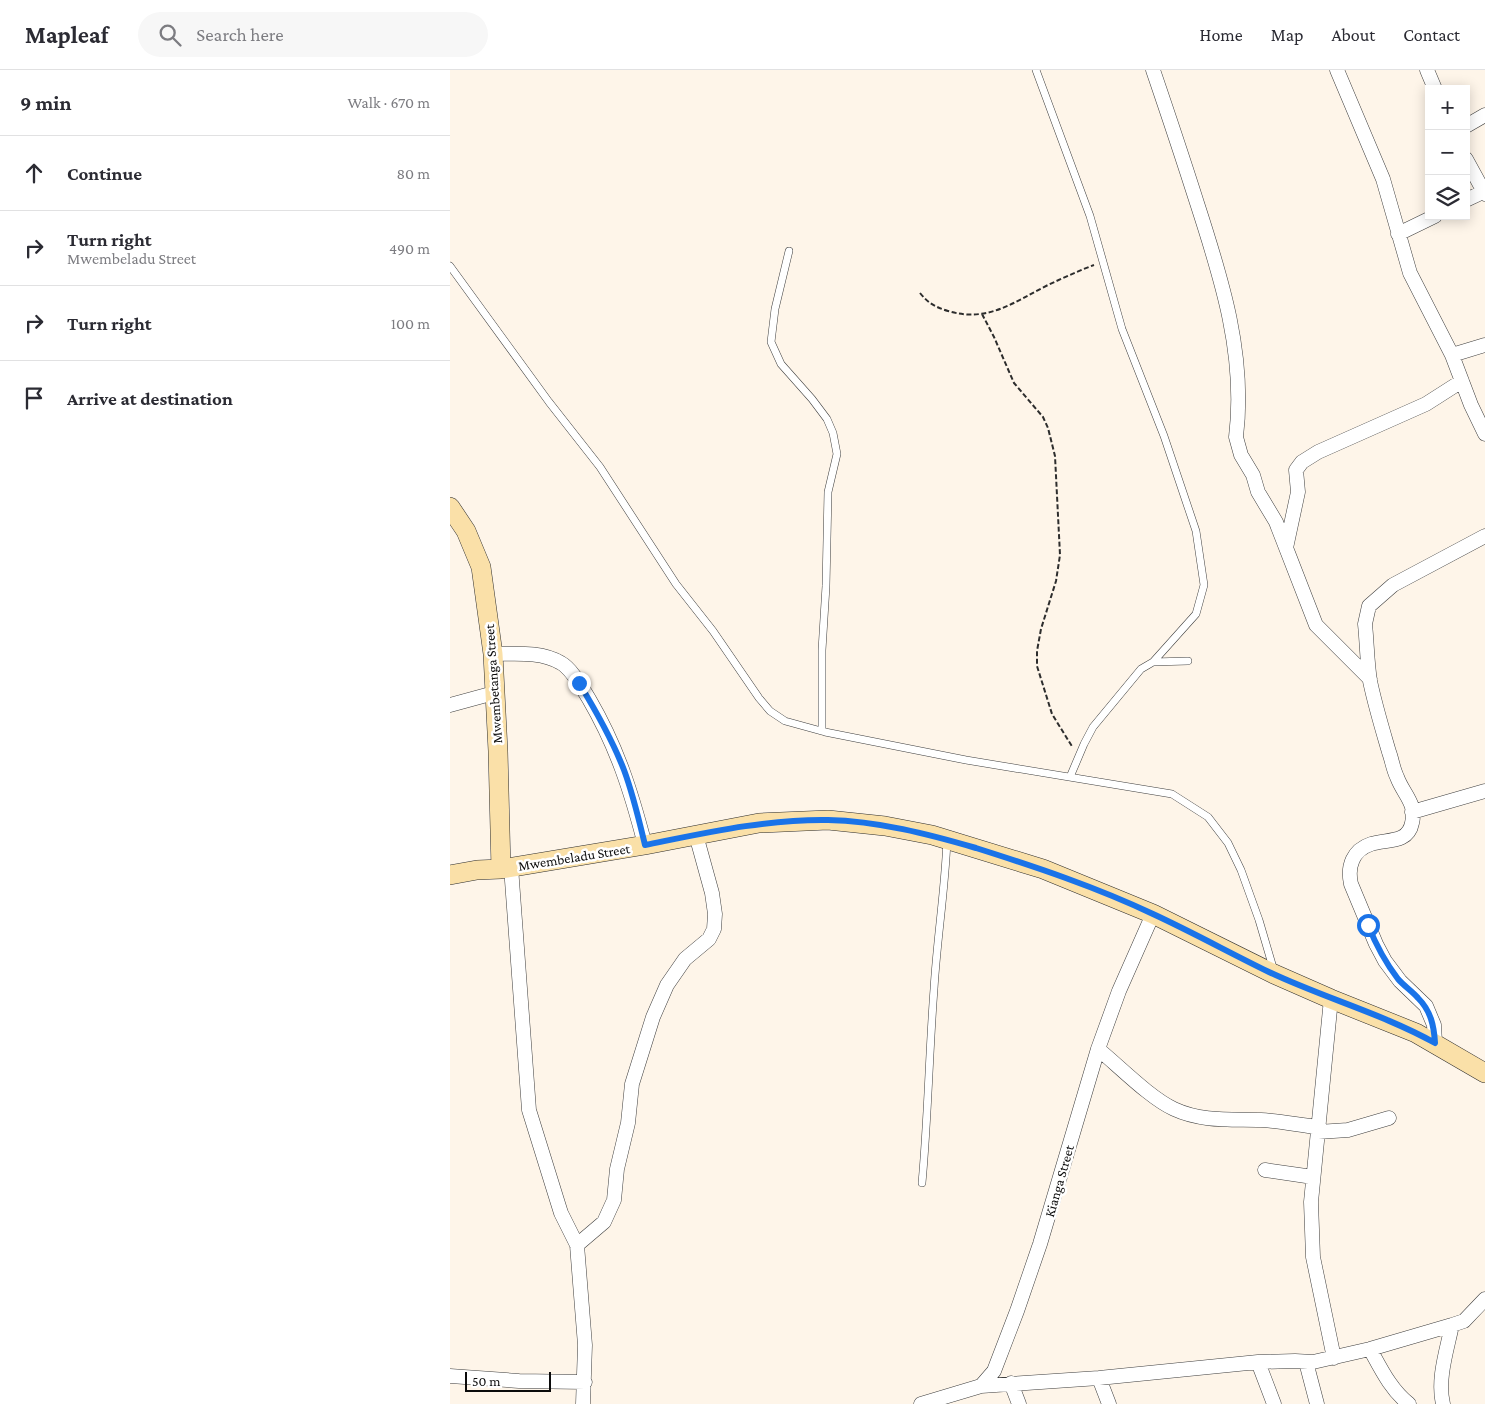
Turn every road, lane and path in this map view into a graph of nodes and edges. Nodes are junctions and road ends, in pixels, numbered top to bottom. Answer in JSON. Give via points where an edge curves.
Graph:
{"nodes":[{"id":1,"x":1036,"y":70,"type":"edge"},
{"id":2,"x":1152,"y":70,"type":"edge"},
{"id":3,"x":1337,"y":70,"type":"edge"},
{"id":4,"x":1427,"y":70,"type":"edge"},
{"id":5,"x":1433,"y":85,"type":"edge"},
{"id":6,"x":1485,"y":115,"type":"edge"},
{"id":7,"x":1470,"y":124,"type":"edge"},
{"id":8,"x":1470,"y":166,"type":"edge"},
{"id":9,"x":1484,"y":192,"type":"edge"},
{"id":10,"x":1470,"y":198,"type":"edge"},
{"id":11,"x":1426,"y":220,"type":"edge"},
{"id":12,"x":1398,"y":234,"type":"junction"},
{"id":13,"x":789,"y":250,"type":"dead end"},
{"id":14,"x":1103,"y":261,"type":"junction"},
{"id":15,"x":450,"y":266,"type":"edge"},
{"id":16,"x":920,"y":293,"type":"dead end"},
{"id":17,"x":982,"y":314,"type":"junction"},
{"id":18,"x":1485,"y":345,"type":"edge"},
{"id":19,"x":1452,"y":355,"type":"junction"},
{"id":20,"x":1462,"y":381,"type":"junction"},
{"id":21,"x":1485,"y":434,"type":"edge"},
{"id":22,"x":450,"y":507,"type":"edge"},
{"id":23,"x":1485,"y":536,"type":"edge"},
{"id":24,"x":1286,"y":548,"type":"junction"},
{"id":25,"x":493,"y":654,"type":"junction"},
{"id":26,"x":1188,"y":661,"type":"dead end"},
{"id":27,"x":1153,"y":662,"type":"junction"},
{"id":28,"x":1370,"y":679,"type":"junction"},
{"id":29,"x":494,"y":693,"type":"junction"},
{"id":30,"x":450,"y":705,"type":"edge"},
{"id":31,"x":822,"y":731,"type":"junction"},
{"id":32,"x":1079,"y":756,"type":"junction"},
{"id":33,"x":1070,"y":777,"type":"junction"},
{"id":34,"x":1485,"y":791,"type":"edge"},
{"id":35,"x":1412,"y":812,"type":"junction"},
{"id":36,"x":696,"y":835,"type":"junction"},
{"id":37,"x":947,"y":840,"type":"junction"},
{"id":38,"x":645,"y":845,"type":"junction"},
{"id":39,"x":506,"y":868,"type":"junction"},
{"id":40,"x":450,"y":875,"type":"edge"},
{"id":41,"x":1153,"y":914,"type":"junction"},
{"id":42,"x":1274,"y":974,"type":"junction"},
{"id":43,"x":1331,"y":999,"type":"junction"},
{"id":44,"x":1435,"y":1043,"type":"junction"},
{"id":45,"x":1098,"y":1049,"type":"junction"},
{"id":46,"x":1485,"y":1073,"type":"edge"},
{"id":47,"x":1389,"y":1118,"type":"dead end"},
{"id":48,"x":1318,"y":1130,"type":"junction"},
{"id":49,"x":1265,"y":1170,"type":"dead end"},
{"id":50,"x":1313,"y":1178,"type":"junction"},
{"id":51,"x":922,"y":1183,"type":"dead end"},
{"id":52,"x":577,"y":1245,"type":"junction"},
{"id":53,"x":1485,"y":1299,"type":"edge"},
{"id":54,"x":1452,"y":1325,"type":"junction"},
{"id":55,"x":1370,"y":1349,"type":"junction"},
{"id":56,"x":1334,"y":1358,"type":"junction"},
{"id":57,"x":1258,"y":1362,"type":"junction"},
{"id":58,"x":1306,"y":1362,"type":"junction"},
{"id":59,"x":450,"y":1376,"type":"edge"},
{"id":60,"x":1099,"y":1378,"type":"junction"},
{"id":61,"x":585,"y":1382,"type":"junction"},
{"id":62,"x":1011,"y":1383,"type":"junction"},
{"id":63,"x":981,"y":1386,"type":"junction"},
{"id":64,"x":927,"y":1403,"type":"edge"},
{"id":65,"x":583,"y":1404,"type":"edge"},
{"id":66,"x":1019,"y":1404,"type":"edge"},
{"id":67,"x":1109,"y":1404,"type":"edge"},
{"id":68,"x":1274,"y":1404,"type":"edge"},
{"id":69,"x":1317,"y":1404,"type":"edge"},
{"id":70,"x":1409,"y":1404,"type":"edge"},
{"id":71,"x":1443,"y":1404,"type":"edge"}],
"edges":[{"from":1,"to":14,"type":"lane","via":[[1090,216]]},
{"from":2,"to":24,"type":"street","via":[[1219,269],[1239,377],[1238,447]]},
{"from":3,"to":12,"type":"street","via":[[1383,179]]},
{"from":4,"to":5,"type":"street"},
{"from":6,"to":7,"type":"street"},
{"from":8,"to":9,"type":"street"},
{"from":9,"to":10,"type":"street"},
{"from":11,"to":12,"type":"street"},
{"from":12,"to":19,"type":"street","via":[[1410,273]]},
{"from":13,"to":31,"type":"lane","via":[[771,342],[780,364],[827,419],[834,433],[837,454],[828,492]]},
{"from":14,"to":17,"type":"path","via":[[1004,308]]},
{"from":14,"to":27,"type":"lane","via":[[1122,329],[1164,436],[1196,531],[1204,585],[1196,614]]},
{"from":15,"to":31,"type":"lane","via":[[600,467],[676,584],[759,698],[785,721]]},
{"from":16,"to":17,"type":"path","via":[[928,303],[938,308],[960,314]]},
{"from":17,"to":32,"type":"path","via":[[1014,382],[1043,418],[1053,443],[1058,481],[1060,555],[1036,651],[1037,666],[1052,714]]},
{"from":18,"to":19,"type":"street"},
{"from":19,"to":20,"type":"street"},
{"from":20,"to":21,"type":"street"},
{"from":20,"to":24,"type":"street","via":[[1426,404],[1302,462],[1296,470],[1298,492]]},
{"from":22,"to":25,"type":"street","name":"Mwembetanga Street","via":[[466,530],[481,567]]},
{"from":23,"to":28,"type":"street","via":[[1393,584],[1369,606],[1365,624]]},
{"from":24,"to":28,"type":"street","via":[[1316,625]]},
{"from":25,"to":29,"type":"street","name":"Mwembetanga Street"},
{"from":25,"to":38,"type":"street","via":[[539,655],[562,663],[579,683],[604,725],[624,769]]},
{"from":26,"to":27,"type":"lane"},
{"from":27,"to":32,"type":"lane","via":[[1141,669],[1098,721]]},
{"from":28,"to":35,"type":"street","via":[[1397,778],[1412,805]]},
{"from":29,"to":30,"type":"street"},
{"from":29,"to":39,"type":"street","name":"Mwembetanga Street"},
{"from":31,"to":33,"type":"lane"},
{"from":32,"to":33,"type":"lane"},
{"from":33,"to":42,"type":"lane","via":[[1172,794],[1208,817],[1228,843],[1241,870]]},
{"from":34,"to":35,"type":"street"},
{"from":35,"to":44,"type":"street","via":[[1412,823],[1406,834],[1390,842],[1371,844],[1358,852],[1350,863],[1348,874],[1385,961],[1426,1006],[1434,1025]]},
{"from":36,"to":37,"type":"street","name":"Mwembeladu Street","via":[[759,823],[828,820],[885,826]]},
{"from":36,"to":38,"type":"street","name":"Mwembeladu Street"},
{"from":36,"to":52,"type":"street","via":[[712,893],[714,929],[709,940],[686,959],[660,1001],[632,1084],[614,1200],[604,1222]]},
{"from":37,"to":41,"type":"street","name":"Mwembeladu Street","via":[[1042,869]]},
{"from":37,"to":51,"type":"lane","via":[[935,964]]},
{"from":38,"to":39,"type":"street","name":"Mwembeladu Street"},
{"from":39,"to":40,"type":"street","name":"Mwembeladu Street"},
{"from":39,"to":52,"type":"street","via":[[529,1110],[561,1214]]},
{"from":41,"to":42,"type":"street","name":"Mwembeladu Street"},
{"from":41,"to":45,"type":"street","name":"Kianga Street"},
{"from":42,"to":43,"type":"street","name":"Mwembeladu Street"},
{"from":43,"to":44,"type":"street","name":"Mwembeladu Street"},
{"from":43,"to":48,"type":"street"},
{"from":44,"to":46,"type":"street","name":"Mwembeladu Street"},
{"from":45,"to":48,"type":"street","via":[[1155,1097],[1188,1114],[1213,1120],[1262,1120]]},
{"from":45,"to":63,"type":"street","name":"Kianga Street","via":[[1020,1303],[994,1371]]},
{"from":47,"to":48,"type":"street","via":[[1348,1130]]},
{"from":48,"to":50,"type":"street"},
{"from":49,"to":50,"type":"street"},
{"from":50,"to":56,"type":"street","via":[[1312,1257]]},
{"from":52,"to":61,"type":"street"},
{"from":53,"to":54,"type":"street","via":[[1464,1321]]},
{"from":54,"to":55,"type":"street"},
{"from":54,"to":71,"type":"street","via":[[1444,1362]]},
{"from":55,"to":56,"type":"street"},
{"from":55,"to":70,"type":"street","via":[[1387,1379]]},
{"from":56,"to":58,"type":"street"},
{"from":57,"to":58,"type":"street"},
{"from":57,"to":60,"type":"street"},
{"from":57,"to":68,"type":"street"},
{"from":58,"to":69,"type":"street"},
{"from":59,"to":61,"type":"street"},
{"from":60,"to":62,"type":"street"},
{"from":60,"to":67,"type":"street"},
{"from":61,"to":65,"type":"street"},
{"from":62,"to":63,"type":"street"},
{"from":62,"to":66,"type":"street"},
{"from":63,"to":64,"type":"street"}]}
